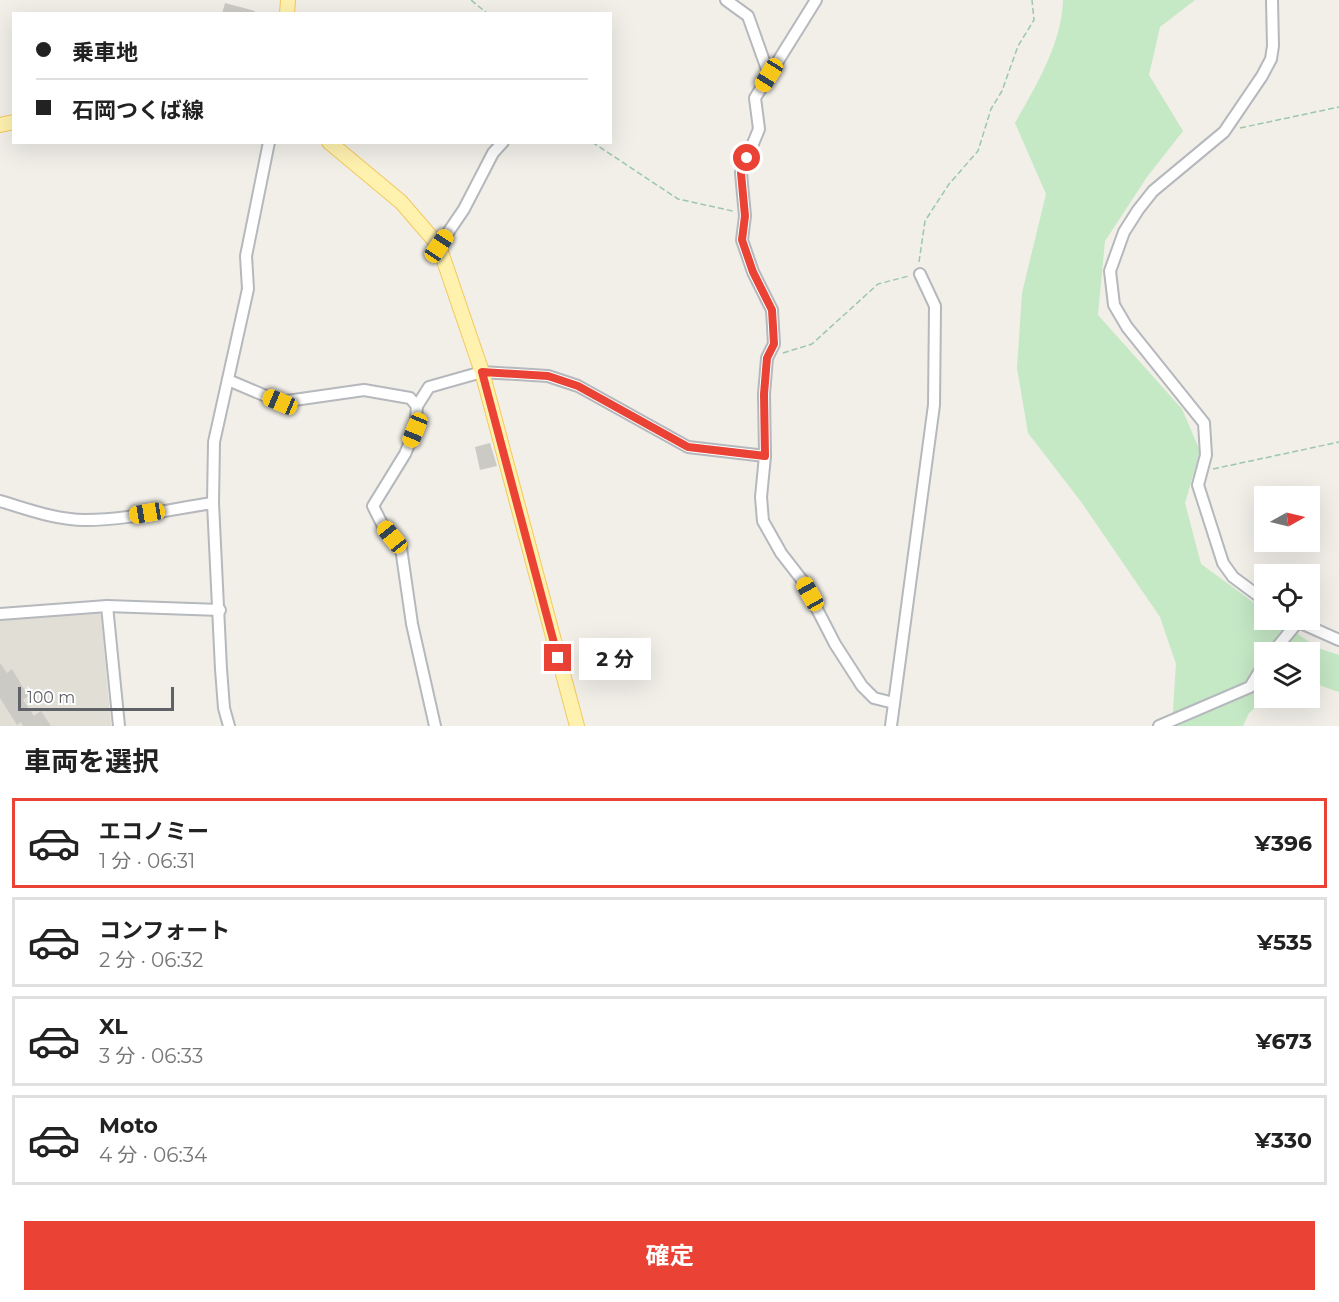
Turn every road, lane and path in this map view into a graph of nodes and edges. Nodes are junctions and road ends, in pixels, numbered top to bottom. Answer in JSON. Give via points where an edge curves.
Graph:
{"nodes":[{"id":1,"x":471,"y":0,"type":"edge"},
{"id":2,"x":726,"y":0,"type":"edge"},
{"id":3,"x":816,"y":0,"type":"edge"},
{"id":4,"x":1032,"y":0,"type":"edge"},
{"id":5,"x":1272,"y":0,"type":"edge"},
{"id":6,"x":486,"y":12,"type":"edge"},
{"id":7,"x":769,"y":75,"type":"junction"},
{"id":8,"x":1339,"y":107,"type":"edge"},
{"id":9,"x":1224,"y":132,"type":"junction"},
{"id":10,"x":269,"y":144,"type":"edge"},
{"id":11,"x":330,"y":144,"type":"edge"},
{"id":12,"x":501,"y":144,"type":"edge"},
{"id":13,"x":595,"y":144,"type":"edge"},
{"id":14,"x":745,"y":216,"type":"junction"},
{"id":15,"x":439,"y":246,"type":"junction"},
{"id":16,"x":920,"y":274,"type":"junction"},
{"id":17,"x":767,"y":358,"type":"junction"},
{"id":18,"x":482,"y":372,"type":"junction"},
{"id":19,"x":228,"y":380,"type":"junction"},
{"id":20,"x":417,"y":406,"type":"junction"},
{"id":21,"x":1339,"y":442,"type":"edge"},
{"id":22,"x":765,"y":456,"type":"junction"},
{"id":23,"x":1203,"y":471,"type":"junction"},
{"id":24,"x":0,"y":501,"type":"edge"},
{"id":25,"x":213,"y":503,"type":"junction"},
{"id":26,"x":1254,"y":593,"type":"edge"},
{"id":27,"x":107,"y":606,"type":"junction"},
{"id":28,"x":220,"y":610,"type":"junction"},
{"id":29,"x":0,"y":614,"type":"edge"},
{"id":30,"x":1316,"y":630,"type":"edge"},
{"id":31,"x":1339,"y":640,"type":"edge"},
{"id":32,"x":1254,"y":680,"type":"edge"},
{"id":33,"x":894,"y":703,"type":"junction"},
{"id":34,"x":119,"y":726,"type":"edge"},
{"id":35,"x":229,"y":726,"type":"edge"},
{"id":36,"x":435,"y":726,"type":"edge"},
{"id":37,"x":577,"y":726,"type":"edge"},
{"id":38,"x":891,"y":726,"type":"edge"},
{"id":39,"x":1159,"y":726,"type":"edge"}],
"edges":[{"from":1,"to":6,"type":"path"},
{"from":2,"to":7,"type":"street","via":[[748,16]]},
{"from":3,"to":7,"type":"street"},
{"from":4,"to":16,"type":"path","via":[[1034,20],[1018,46],[991,109],[978,151],[949,184],[925,221]]},
{"from":5,"to":9,"type":"street","via":[[1275,27],[1271,59]]},
{"from":7,"to":14,"type":"street","via":[[755,98],[759,129],[741,173]]},
{"from":8,"to":9,"type":"path"},
{"from":9,"to":23,"type":"street","via":[[1153,191],[1124,232],[1110,271],[1114,305],[1127,327],[1204,423]]},
{"from":10,"to":19,"type":"street","via":[[246,256],[248,289]]},
{"from":11,"to":15,"type":"main road","via":[[401,202]]},
{"from":12,"to":15,"type":"street"},
{"from":13,"to":14,"type":"path","via":[[678,199]]},
{"from":14,"to":17,"type":"street","via":[[742,240],[772,310],[774,344]]},
{"from":15,"to":18,"type":"main road"},
{"from":16,"to":17,"type":"path","via":[[878,284],[812,344]]},
{"from":16,"to":33,"type":"street","via":[[935,306],[934,405]]},
{"from":17,"to":22,"type":"street"},
{"from":18,"to":20,"type":"street","via":[[429,387]]},
{"from":18,"to":22,"type":"street","via":[[548,376],[578,386],[688,447]]},
{"from":18,"to":37,"type":"main road"},
{"from":19,"to":20,"type":"street","via":[[280,402],[364,390],[410,398]]},
{"from":19,"to":25,"type":"street","via":[[214,442]]},
{"from":20,"to":36,"type":"street","via":[[415,430],[405,454],[373,506],[400,548]]},
{"from":21,"to":23,"type":"path"},
{"from":22,"to":33,"type":"street","via":[[760,497],[763,521],[802,580],[862,686],[874,698]]},
{"from":23,"to":26,"type":"street","via":[[1198,485],[1223,563],[1233,577]]},
{"from":24,"to":25,"type":"street","via":[[53,516],[85,520]]},
{"from":25,"to":28,"type":"street"},
{"from":27,"to":28,"type":"street"},
{"from":27,"to":29,"type":"street"},
{"from":27,"to":34,"type":"street"},
{"from":28,"to":35,"type":"street","via":[[224,708]]},
{"from":30,"to":31,"type":"street"},
{"from":32,"to":39,"type":"street","via":[[1250,687]]},
{"from":33,"to":38,"type":"street"}]}
